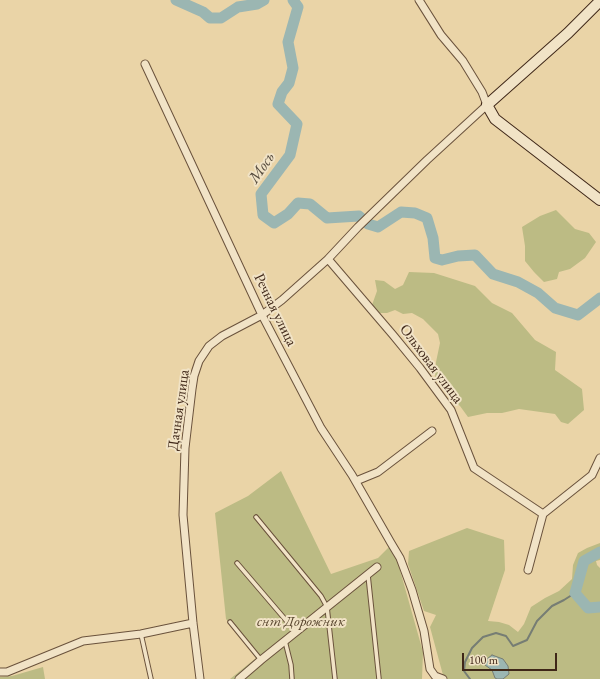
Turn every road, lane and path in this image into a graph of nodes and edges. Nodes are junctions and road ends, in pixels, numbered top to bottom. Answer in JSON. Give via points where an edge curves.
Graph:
{"nodes":[{"id":1,"x":419,"y":0,"type":"edge"},
{"id":2,"x":600,"y":1,"type":"edge"},
{"id":3,"x":145,"y":64,"type":"dead end"},
{"id":4,"x":487,"y":105,"type":"junction"},
{"id":5,"x":600,"y":200,"type":"edge"},
{"id":6,"x":328,"y":258,"type":"junction"},
{"id":7,"x":262,"y":315,"type":"junction"},
{"id":8,"x":432,"y":431,"type":"dead end"},
{"id":9,"x":600,"y":458,"type":"edge"},
{"id":10,"x":356,"y":481,"type":"junction"},
{"id":11,"x":543,"y":514,"type":"junction"},
{"id":12,"x":256,"y":518,"type":"dead end"},
{"id":13,"x":237,"y":564,"type":"dead end"},
{"id":14,"x":376,"y":567,"type":"dead end"},
{"id":15,"x":528,"y":570,"type":"dead end"},
{"id":16,"x":368,"y":574,"type":"junction"},
{"id":17,"x":327,"y":607,"type":"junction"},
{"id":18,"x":230,"y":622,"type":"dead end"},
{"id":19,"x":193,"y":624,"type":"junction"},
{"id":20,"x":296,"y":632,"type":"junction"},
{"id":21,"x":141,"y":634,"type":"junction"},
{"id":22,"x":285,"y":641,"type":"junction"},
{"id":23,"x":261,"y":660,"type":"junction"},
{"id":24,"x":0,"y":672,"type":"edge"},
{"id":25,"x":246,"y":676,"type":"edge"},
{"id":26,"x":151,"y":679,"type":"edge"},
{"id":27,"x":200,"y":679,"type":"edge"},
{"id":28,"x":240,"y":679,"type":"edge"},
{"id":29,"x":292,"y":679,"type":"edge"},
{"id":30,"x":335,"y":679,"type":"edge"},
{"id":31,"x":379,"y":679,"type":"edge"},
{"id":32,"x":442,"y":679,"type":"edge"}],
"edges":[{"from":1,"to":4,"type":"street","via":[[463,61]]},
{"from":2,"to":4,"type":"street"},
{"from":3,"to":7,"type":"street","name":"Речная улица"},
{"from":4,"to":5,"type":"street","via":[[496,119]]},
{"from":4,"to":6,"type":"street","name":"Дачная улица"},
{"from":6,"to":7,"type":"street","name":"Дачная улица"},
{"from":6,"to":11,"type":"street","name":"Ольховая улица","via":[[397,340],[451,410],[474,468]]},
{"from":7,"to":10,"type":"street","name":"Речная улица","via":[[321,428]]},
{"from":7,"to":19,"type":"street","name":"Дачная улица","via":[[222,336],[209,346],[199,361],[194,376],[185,448],[183,515]]},
{"from":8,"to":10,"type":"street","via":[[378,472]]},
{"from":9,"to":11,"type":"street","via":[[592,475]]},
{"from":10,"to":32,"type":"street","name":"Речная улица","via":[[400,558],[424,631],[430,669],[435,676]]},
{"from":11,"to":15,"type":"street"},
{"from":12,"to":17,"type":"lane","via":[[321,596]]},
{"from":13,"to":20,"type":"lane"},
{"from":14,"to":16,"type":"street"},
{"from":16,"to":17,"type":"street"},
{"from":16,"to":31,"type":"lane"},
{"from":17,"to":20,"type":"street"},
{"from":17,"to":30,"type":"lane"},
{"from":18,"to":23,"type":"lane"},
{"from":19,"to":21,"type":"street"},
{"from":19,"to":27,"type":"street","name":"Дачная улица"},
{"from":20,"to":22,"type":"street"},
{"from":21,"to":24,"type":"street","via":[[84,641],[7,672]]},
{"from":21,"to":26,"type":"lane"},
{"from":22,"to":23,"type":"street"},
{"from":22,"to":29,"type":"lane"},
{"from":23,"to":25,"type":"street"},
{"from":25,"to":28,"type":"street"}]}
